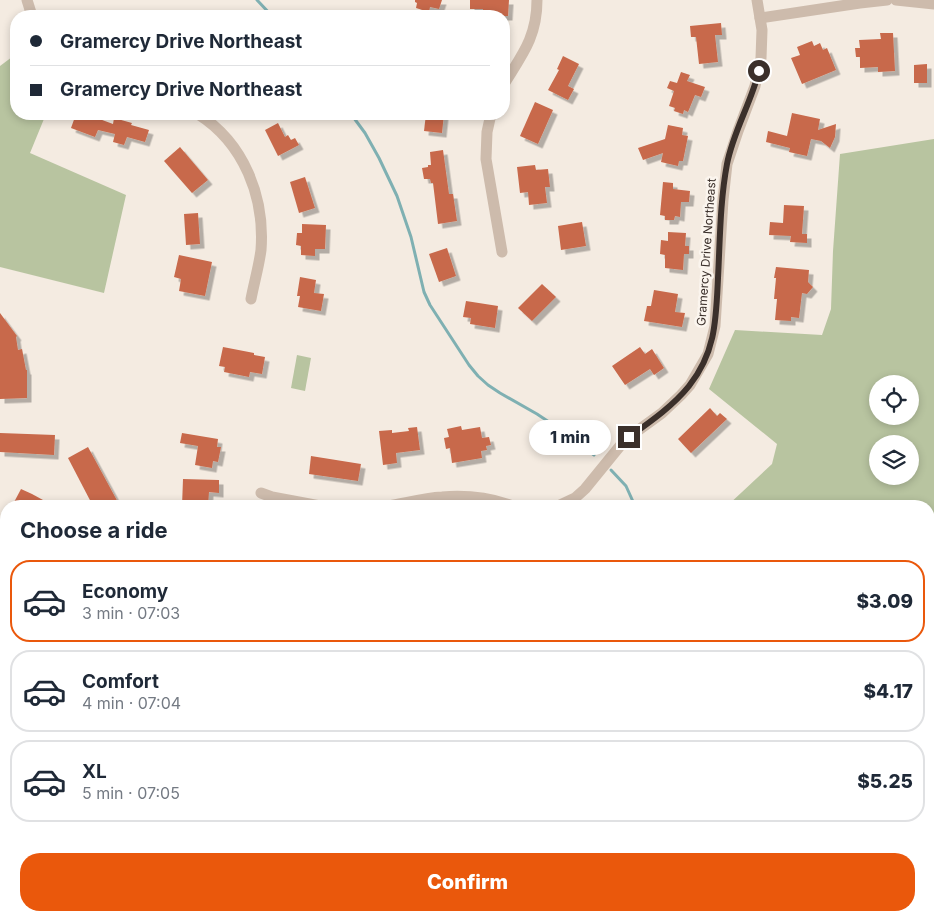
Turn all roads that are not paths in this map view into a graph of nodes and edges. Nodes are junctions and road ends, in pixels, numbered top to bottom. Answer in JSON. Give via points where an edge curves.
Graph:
{"nodes":[{"id":1,"x":537,"y":0,"type":"edge"},
{"id":2,"x":757,"y":0,"type":"edge"},
{"id":3,"x":887,"y":0,"type":"edge"},
{"id":4,"x":896,"y":0,"type":"edge"},
{"id":5,"x":934,"y":4,"type":"edge"},
{"id":6,"x":760,"y":18,"type":"junction"},
{"id":7,"x":510,"y":75,"type":"edge"},
{"id":8,"x":207,"y":120,"type":"edge"},
{"id":9,"x":490,"y":120,"type":"edge"},
{"id":10,"x":502,"y":252,"type":"dead end"},
{"id":11,"x":251,"y":299,"type":"dead end"},
{"id":12,"x":261,"y":493,"type":"dead end"},
{"id":13,"x":288,"y":500,"type":"edge"},
{"id":14,"x":424,"y":500,"type":"edge"},
{"id":15,"x":482,"y":500,"type":"edge"},
{"id":16,"x":571,"y":500,"type":"edge"}],
"edges":[{"from":1,"to":7,"type":"street","via":[[532,34]]},
{"from":2,"to":6,"type":"street","name":"Gramercy Drive Northeast"},
{"from":3,"to":6,"type":"street"},
{"from":4,"to":5,"type":"street"},
{"from":6,"to":16,"type":"street","name":"Gramercy Drive Northeast","via":[[759,71],[727,164],[715,326],[708,354],[681,395],[629,437]]},
{"from":8,"to":11,"type":"street","via":[[236,150],[256,191],[261,251]]},
{"from":9,"to":10,"type":"street","via":[[486,159]]},
{"from":12,"to":13,"type":"street"},
{"from":14,"to":15,"type":"street","via":[[457,497]]}]}
